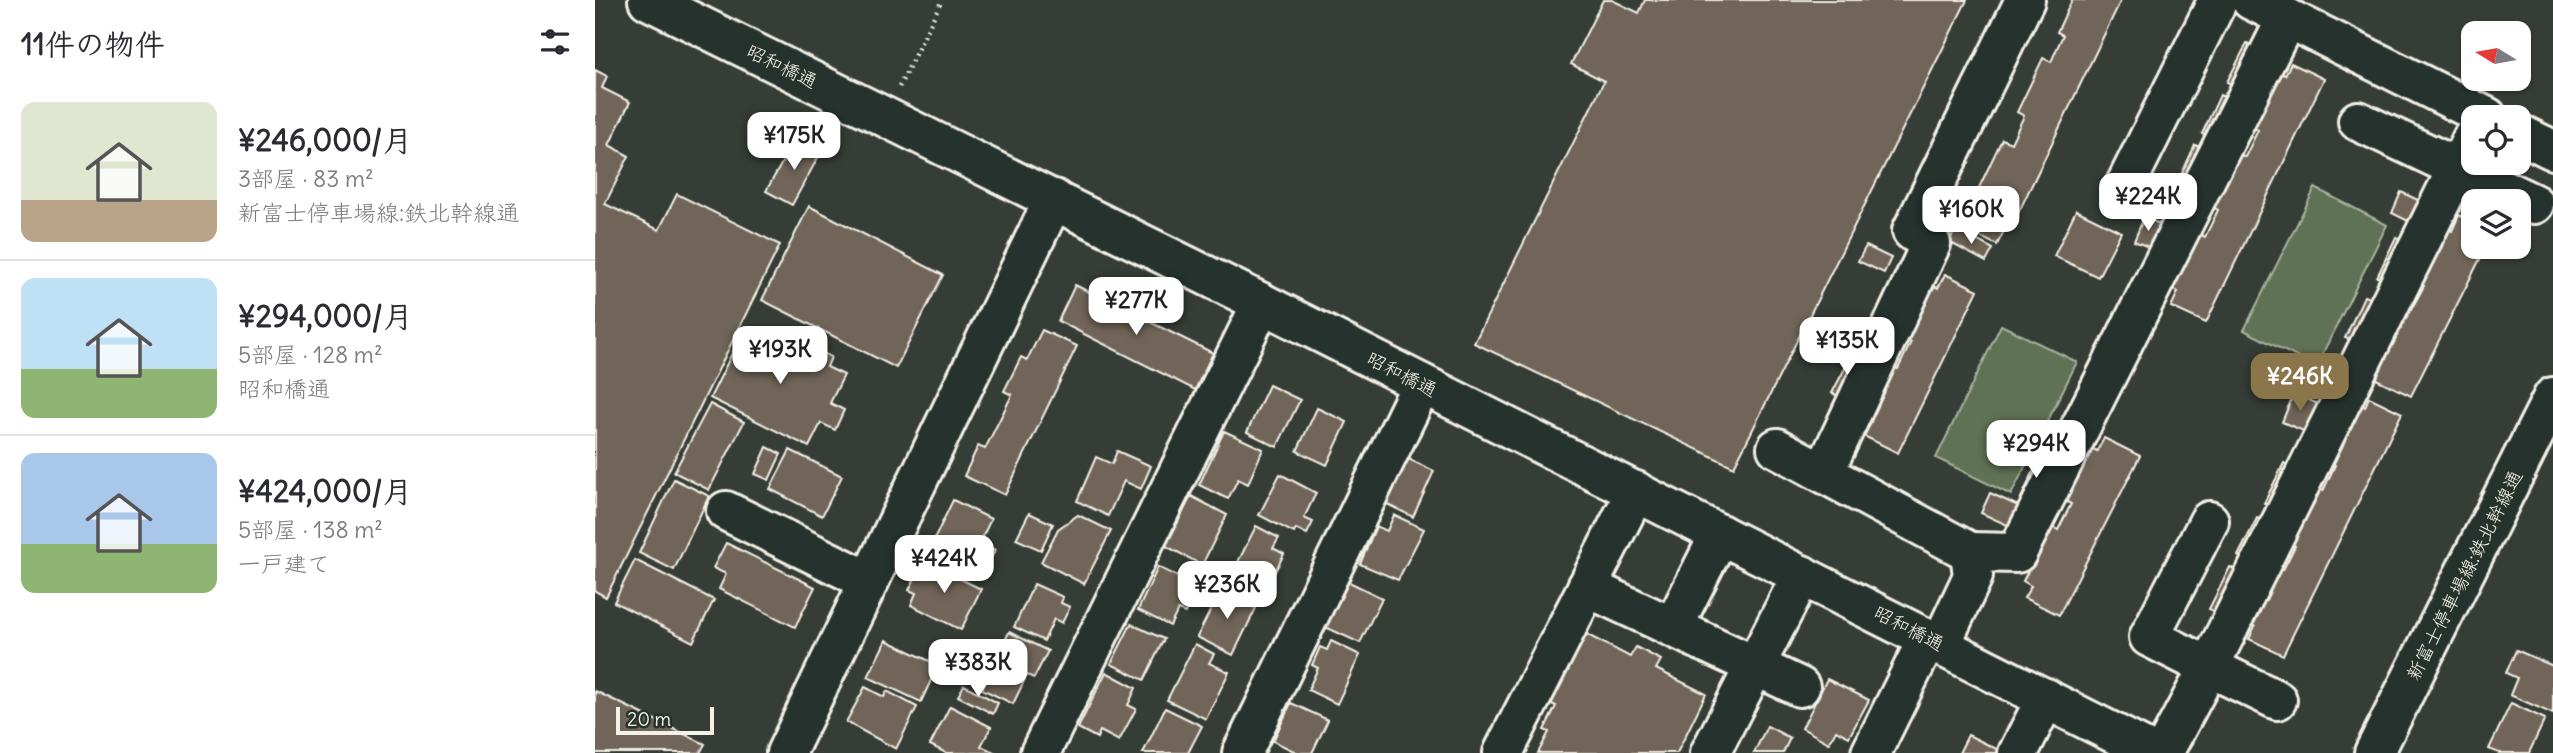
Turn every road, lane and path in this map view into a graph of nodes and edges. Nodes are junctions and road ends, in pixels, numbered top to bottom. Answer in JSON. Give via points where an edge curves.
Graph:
{"nodes":[{"id":1,"x":648,"y":0,"type":"edge"},
{"id":2,"x":942,"y":0,"type":"edge"},
{"id":3,"x":2025,"y":0,"type":"edge"},
{"id":4,"x":2218,"y":0,"type":"edge"},
{"id":5,"x":2251,"y":0,"type":"edge"},
{"id":6,"x":2287,"y":18,"type":"junction"},
{"id":7,"x":884,"y":116,"type":"junction"},
{"id":8,"x":2358,"y":121,"type":"dead end"},
{"id":9,"x":2461,"y":121,"type":"edge"},
{"id":10,"x":2461,"y":130,"type":"edge"},
{"id":11,"x":2531,"y":139,"type":"edge"},
{"id":12,"x":2553,"y":150,"type":"edge"},
{"id":13,"x":2461,"y":163,"type":"edge"},
{"id":14,"x":2511,"y":175,"type":"edge"},
{"id":15,"x":2123,"y":190,"type":"dead end"},
{"id":16,"x":1053,"y":199,"type":"junction"},
{"id":17,"x":2533,"y":204,"type":"dead end"},
{"id":18,"x":1262,"y":303,"type":"junction"},
{"id":19,"x":1422,"y":384,"type":"junction"},
{"id":20,"x":2553,"y":397,"type":"edge"},
{"id":21,"x":1777,"y":448,"type":"dead end"},
{"id":22,"x":1824,"y":472,"type":"junction"},
{"id":23,"x":1636,"y":491,"type":"junction"},
{"id":24,"x":726,"y":511,"type":"dead end"},
{"id":25,"x":2209,"y":521,"type":"dead end"},
{"id":26,"x":1720,"y":534,"type":"junction"},
{"id":27,"x":1970,"y":552,"type":"junction"},
{"id":28,"x":1803,"y":575,"type":"junction"},
{"id":29,"x":869,"y":581,"type":"junction"},
{"id":30,"x":1587,"y":587,"type":"junction"},
{"id":31,"x":1673,"y":627,"type":"junction"},
{"id":32,"x":1934,"y":641,"type":"junction"},
{"id":33,"x":1755,"y":667,"type":"junction"},
{"id":34,"x":2209,"y":667,"type":"junction"},
{"id":35,"x":1800,"y":687,"type":"dead end"},
{"id":36,"x":2046,"y":698,"type":"junction"},
{"id":37,"x":2277,"y":699,"type":"dead end"},
{"id":38,"x":1053,"y":749,"type":"edge"},
{"id":39,"x":786,"y":753,"type":"edge"},
{"id":40,"x":1242,"y":753,"type":"edge"},
{"id":41,"x":1503,"y":753,"type":"edge"},
{"id":42,"x":1710,"y":753,"type":"edge"},
{"id":43,"x":1871,"y":753,"type":"edge"},
{"id":44,"x":2018,"y":753,"type":"edge"},
{"id":45,"x":2154,"y":753,"type":"edge"},
{"id":46,"x":2164,"y":753,"type":"edge"},
{"id":47,"x":2374,"y":753,"type":"edge"}],
"edges":[{"from":1,"to":7,"type":"street","name":"昭和橋通"},
{"from":2,"to":7,"type":"path"},
{"from":3,"to":22,"type":"street","via":[[1912,232],[1931,244]]},
{"from":4,"to":15,"type":"street"},
{"from":5,"to":6,"type":"street"},
{"from":6,"to":9,"type":"street"},
{"from":6,"to":27,"type":"street","via":[[2017,553]]},
{"from":7,"to":16,"type":"street","name":"昭和橋通"},
{"from":8,"to":10,"type":"street"},
{"from":11,"to":12,"type":"street"},
{"from":13,"to":34,"type":"street"},
{"from":14,"to":17,"type":"street"},
{"from":16,"to":18,"type":"street","name":"昭和橋通"},
{"from":16,"to":29,"type":"street"},
{"from":18,"to":19,"type":"street","name":"昭和橋通"},
{"from":18,"to":38,"type":"street"},
{"from":19,"to":23,"type":"street","name":"昭和橋通"},
{"from":19,"to":40,"type":"street"},
{"from":20,"to":47,"type":"street","name":"新富士停車場線:鉄北幹線通"},
{"from":21,"to":22,"type":"street"},
{"from":22,"to":27,"type":"street"},
{"from":23,"to":26,"type":"street","name":"昭和橋通"},
{"from":23,"to":30,"type":"street"},
{"from":24,"to":29,"type":"street"},
{"from":25,"to":34,"type":"street","via":[[2149,637]]},
{"from":26,"to":28,"type":"street","name":"昭和橋通"},
{"from":26,"to":31,"type":"street"},
{"from":27,"to":32,"type":"street","via":[[1973,576]]},
{"from":28,"to":32,"type":"street","name":"昭和橋通"},
{"from":28,"to":33,"type":"street"},
{"from":29,"to":39,"type":"street"},
{"from":30,"to":31,"type":"street"},
{"from":30,"to":41,"type":"street"},
{"from":31,"to":33,"type":"street"},
{"from":32,"to":36,"type":"street","name":"昭和橋通"},
{"from":32,"to":43,"type":"street"},
{"from":33,"to":35,"type":"street"},
{"from":33,"to":42,"type":"street"},
{"from":34,"to":37,"type":"street"},
{"from":34,"to":46,"type":"street"},
{"from":36,"to":44,"type":"street"},
{"from":36,"to":45,"type":"street","name":"昭和橋通"}]}
